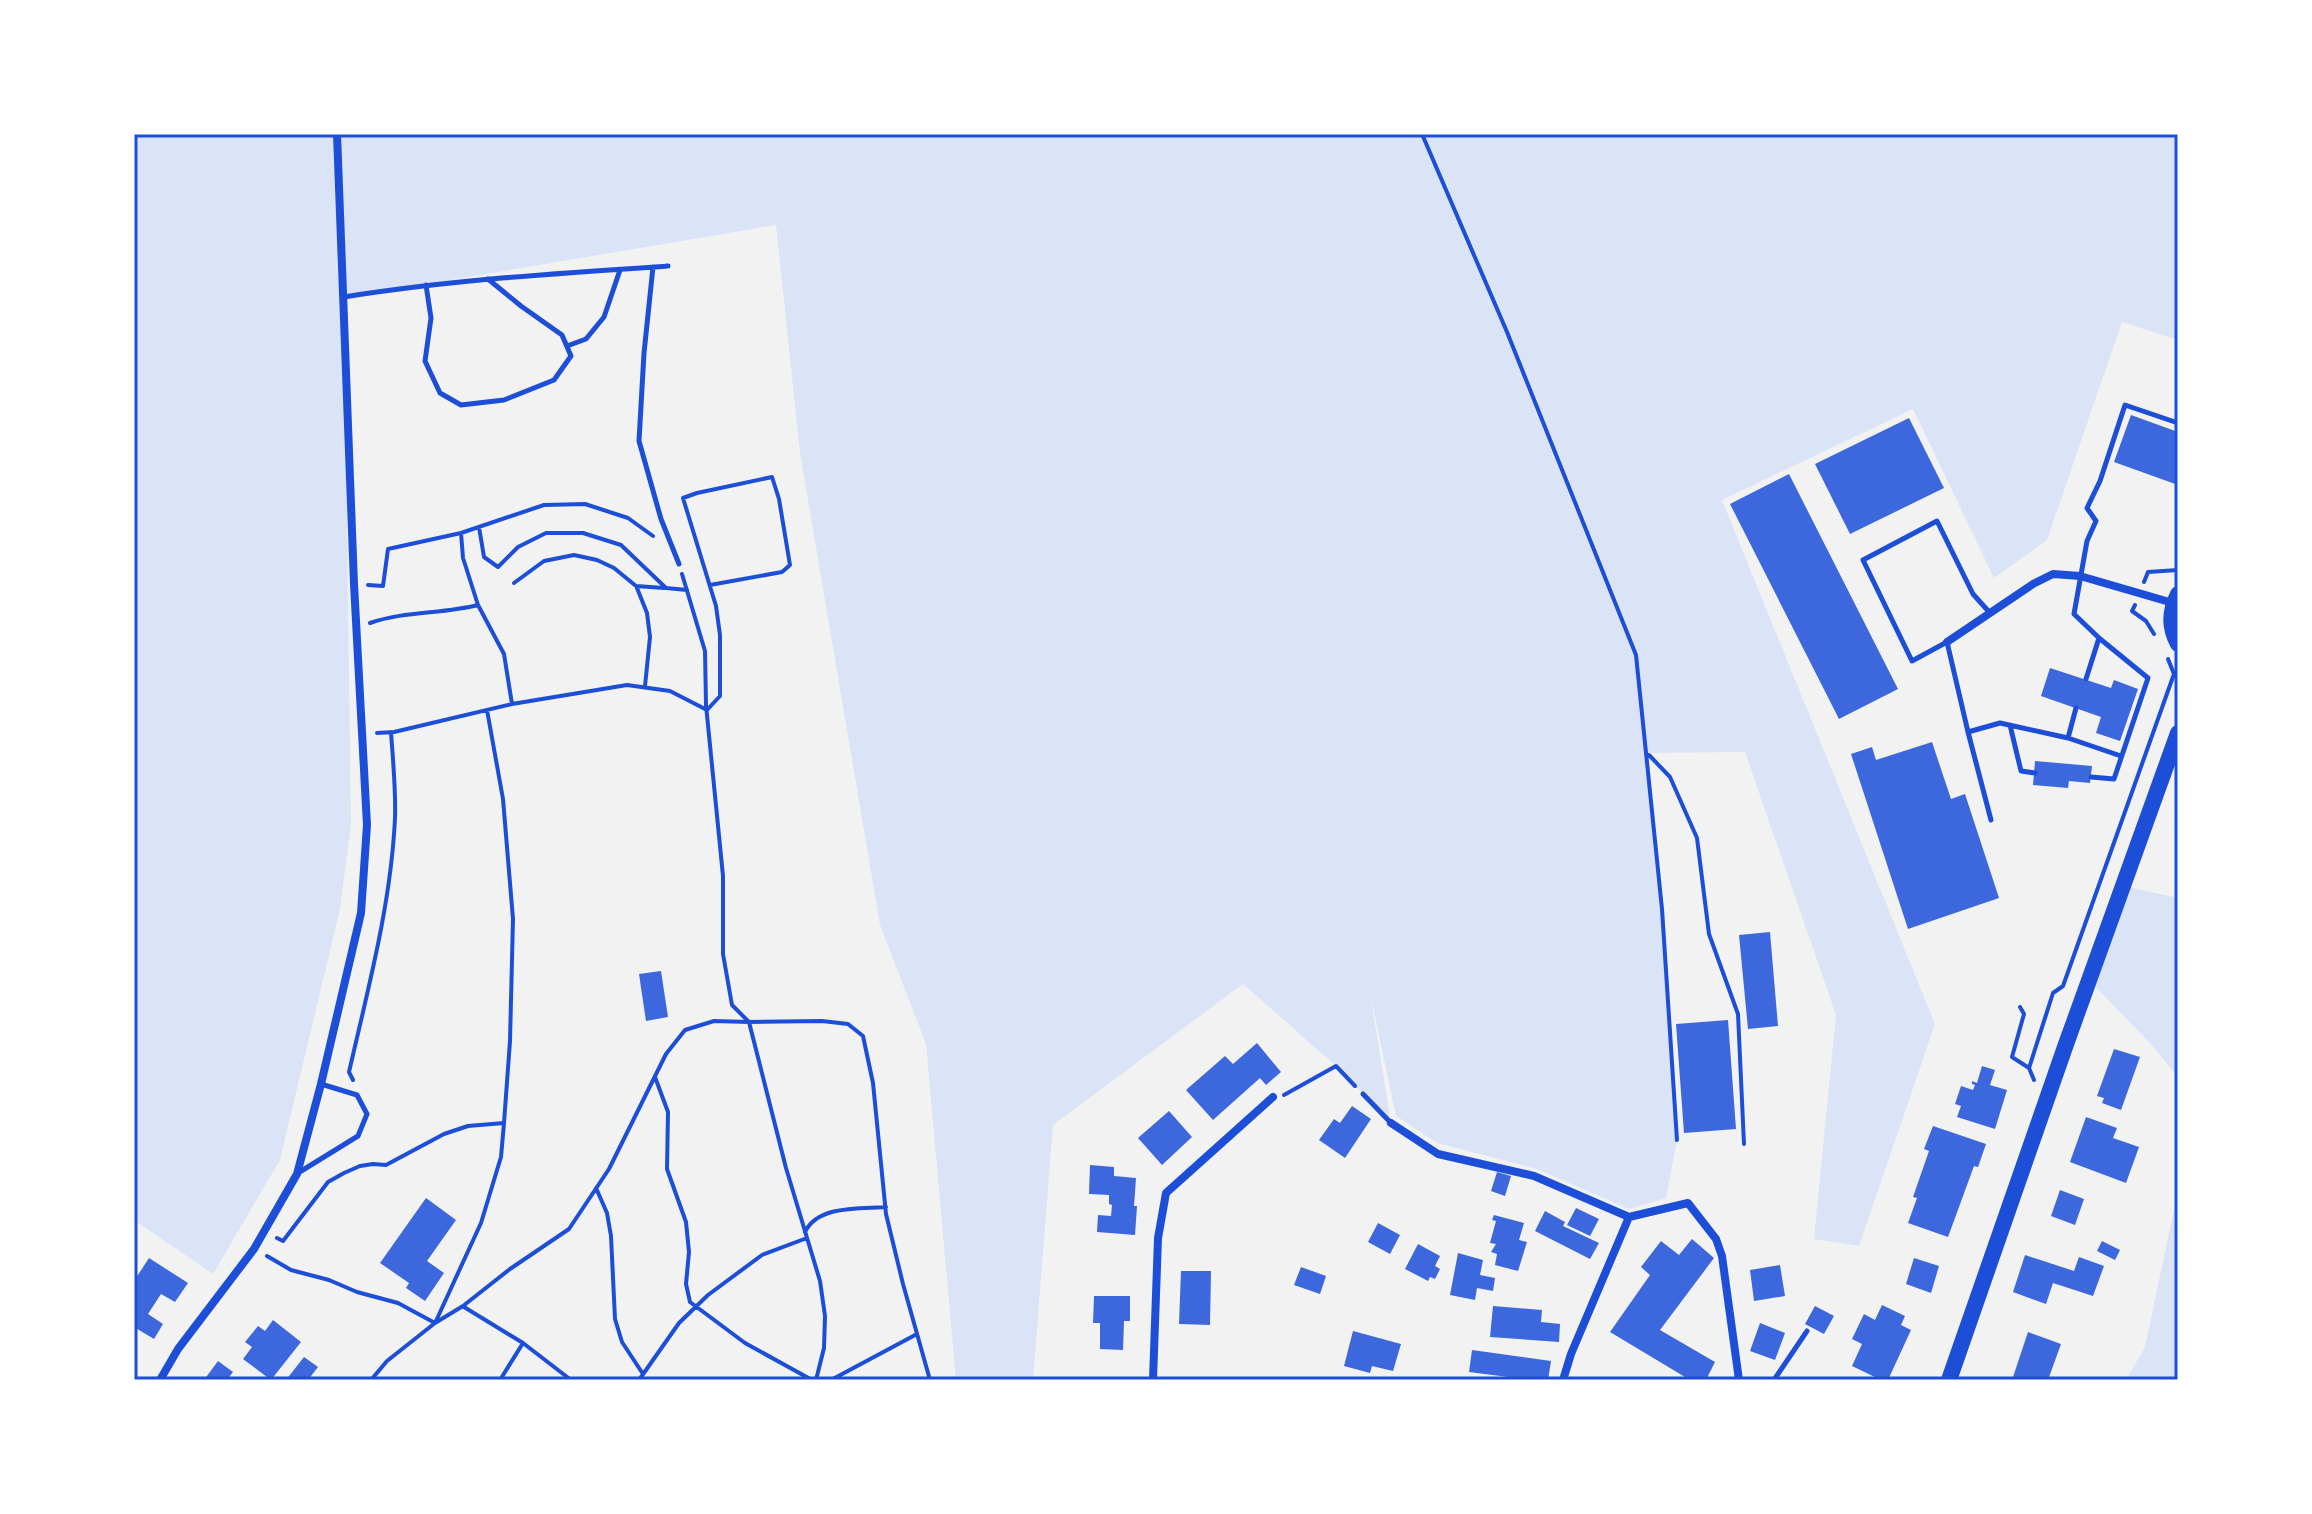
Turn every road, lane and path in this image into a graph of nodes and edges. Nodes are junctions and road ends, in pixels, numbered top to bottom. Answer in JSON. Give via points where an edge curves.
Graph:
{"nodes":[{"id":1,"x":337,"y":134,"type":"edge"},
{"id":2,"x":1422,"y":134,"type":"edge"},
{"id":3,"x":668,"y":266,"type":"dead end"},
{"id":4,"x":653,"y":267,"type":"junction"},
{"id":5,"x":620,"y":269,"type":"junction"},
{"id":6,"x":488,"y":279,"type":"junction"},
{"id":7,"x":426,"y":285,"type":"junction"},
{"id":8,"x":344,"y":297,"type":"junction"},
{"id":9,"x":567,"y":346,"type":"junction"},
{"id":10,"x":2178,"y":423,"type":"edge"},
{"id":11,"x":479,"y":527,"type":"junction"},
{"id":12,"x":461,"y":533,"type":"junction"},
{"id":13,"x":679,"y":564,"type":"junction"},
{"id":14,"x":2178,"y":570,"type":"edge"},
{"id":15,"x":2148,"y":572,"type":"dead end"},
{"id":16,"x":2080,"y":576,"type":"junction"},
{"id":17,"x":514,"y":583,"type":"dead end"},
{"id":18,"x":354,"y":584,"type":"junction"},
{"id":19,"x":710,"y":585,"type":"junction"},
{"id":20,"x":636,"y":586,"type":"junction"},
{"id":21,"x":666,"y":588,"type":"junction"},
{"id":22,"x":687,"y":590,"type":"junction"},
{"id":23,"x":2176,"y":599,"type":"edge"},
{"id":24,"x":478,"y":605,"type":"junction"},
{"id":25,"x":1991,"y":614,"type":"junction"},
{"id":26,"x":378,"y":620,"type":"dead end"},
{"id":27,"x":2099,"y":638,"type":"junction"},
{"id":28,"x":1947,"y":642,"type":"junction"},
{"id":29,"x":2178,"y":644,"type":"edge"},
{"id":30,"x":2168,"y":659,"type":"dead end"},
{"id":31,"x":2086,"y":679,"type":"dead end"},
{"id":32,"x":645,"y":686,"type":"junction"},
{"id":33,"x":512,"y":704,"type":"junction"},
{"id":34,"x":2076,"y":708,"type":"dead end"},
{"id":35,"x":487,"y":710,"type":"junction"},
{"id":36,"x":707,"y":710,"type":"junction"},
{"id":37,"x":2010,"y":725,"type":"junction"},
{"id":38,"x":391,"y":732,"type":"junction"},
{"id":39,"x":1968,"y":732,"type":"junction"},
{"id":40,"x":2178,"y":733,"type":"edge"},
{"id":41,"x":362,"y":734,"type":"junction"},
{"id":42,"x":2068,"y":738,"type":"junction"},
{"id":43,"x":1648,"y":753,"type":"junction"},
{"id":44,"x":2121,"y":756,"type":"junction"},
{"id":45,"x":2035,"y":773,"type":"dead end"},
{"id":46,"x":2091,"y":777,"type":"dead end"},
{"id":47,"x":1991,"y":820,"type":"dead end"},
{"id":48,"x":2020,"y":1007,"type":"dead end"},
{"id":49,"x":749,"y":1022,"type":"junction"},
{"id":50,"x":2029,"y":1068,"type":"junction"},
{"id":51,"x":655,"y":1077,"type":"junction"},
{"id":52,"x":2035,"y":1082,"type":"dead end"},
{"id":53,"x":321,"y":1084,"type":"junction"},
{"id":54,"x":363,"y":1088,"type":"dead end"},
{"id":55,"x":1363,"y":1094,"type":"joint"},
{"id":56,"x":1273,"y":1097,"type":"joint"},
{"id":57,"x":504,"y":1123,"type":"junction"},
{"id":58,"x":1391,"y":1123,"type":"joint"},
{"id":59,"x":1677,"y":1140,"type":"dead end"},
{"id":60,"x":1744,"y":1144,"type":"dead end"},
{"id":61,"x":297,"y":1174,"type":"junction"},
{"id":62,"x":596,"y":1188,"type":"junction"},
{"id":63,"x":886,"y":1207,"type":"junction"},
{"id":64,"x":1629,"y":1217,"type":"junction"},
{"id":65,"x":264,"y":1232,"type":"junction"},
{"id":66,"x":806,"y":1235,"type":"junction"},
{"id":67,"x":254,"y":1249,"type":"junction"},
{"id":68,"x":463,"y":1306,"type":"junction"},
{"id":69,"x":695,"y":1308,"type":"junction"},
{"id":70,"x":435,"y":1323,"type":"junction"},
{"id":71,"x":1807,"y":1331,"type":"dead end"},
{"id":72,"x":917,"y":1334,"type":"junction"},
{"id":73,"x":523,"y":1343,"type":"junction"},
{"id":74,"x":643,"y":1374,"type":"junction"},
{"id":75,"x":160,"y":1380,"type":"edge"},
{"id":76,"x":371,"y":1380,"type":"edge"},
{"id":77,"x":500,"y":1380,"type":"edge"},
{"id":78,"x":571,"y":1380,"type":"edge"},
{"id":79,"x":639,"y":1380,"type":"edge"},
{"id":80,"x":814,"y":1380,"type":"edge"},
{"id":81,"x":831,"y":1380,"type":"edge"},
{"id":82,"x":930,"y":1380,"type":"edge"},
{"id":83,"x":1153,"y":1380,"type":"edge"},
{"id":84,"x":1563,"y":1380,"type":"edge"},
{"id":85,"x":1739,"y":1380,"type":"edge"},
{"id":86,"x":1774,"y":1380,"type":"edge"},
{"id":87,"x":1949,"y":1380,"type":"edge"}],
"edges":[{"from":1,"to":8,"type":"street"},
{"from":2,"to":43,"type":"path","via":[[1636,655]]},
{"from":3,"to":4,"type":"lane"},
{"from":4,"to":5,"type":"lane"},
{"from":4,"to":13,"type":"lane","via":[[639,441]]},
{"from":5,"to":6,"type":"lane"},
{"from":5,"to":9,"type":"lane","via":[[604,317],[586,339]]},
{"from":6,"to":7,"type":"lane"},
{"from":6,"to":9,"type":"lane","via":[[562,335]]},
{"from":7,"to":8,"type":"lane"},
{"from":7,"to":9,"type":"lane","via":[[431,318],[425,361],[440,393],[461,405],[504,400],[554,380],[571,356]]},
{"from":8,"to":18,"type":"street"},
{"from":10,"to":16,"type":"lane","via":[[2125,405],[2087,508],[2096,521]]},
{"from":11,"to":12,"type":"path"},
{"from":11,"to":13,"type":"path","via":[[544,505],[585,504],[628,518]]},
{"from":11,"to":21,"type":"path","via":[[484,557],[498,567],[518,547],[546,533],[583,533],[621,545]]},
{"from":12,"to":18,"type":"path","via":[[388,549],[383,586]]},
{"from":12,"to":24,"type":"path"},
{"from":13,"to":22,"type":"path"},
{"from":14,"to":15,"type":"path"},
{"from":16,"to":23,"type":"street"},
{"from":16,"to":25,"type":"street","via":[[2047,575]]},
{"from":16,"to":27,"type":"lane","via":[[2074,614]]},
{"from":17,"to":20,"type":"path","via":[[544,561],[574,555],[614,568]]},
{"from":18,"to":41,"type":"street"},
{"from":19,"to":19,"type":"path","via":[[683,498],[772,477],[790,565],[782,572]]},
{"from":19,"to":36,"type":"path","via":[[722,673],[720,696]]},
{"from":20,"to":21,"type":"path"},
{"from":20,"to":32,"type":"path","via":[[650,637]]},
{"from":21,"to":22,"type":"path"},
{"from":22,"to":36,"type":"path","via":[[705,651]]},
{"from":23,"to":29,"type":"main road","via":[[2170,618]]},
{"from":24,"to":26,"type":"path"},
{"from":24,"to":33,"type":"path","via":[[504,654]]},
{"from":25,"to":28,"type":"street"},
{"from":25,"to":28,"type":"lane","via":[[1973,594],[1937,521],[1863,560],[1912,661]]},
{"from":27,"to":31,"type":"lane"},
{"from":27,"to":44,"type":"lane","via":[[2148,678]]},
{"from":28,"to":39,"type":"lane"},
{"from":30,"to":50,"type":"path","via":[[2174,674],[2158,722]]},
{"from":32,"to":33,"type":"path","via":[[593,689]]},
{"from":32,"to":36,"type":"path","via":[[670,691]]},
{"from":33,"to":35,"type":"path"},
{"from":34,"to":42,"type":"lane"},
{"from":35,"to":38,"type":"path"},
{"from":35,"to":57,"type":"path","via":[[503,799],[513,919]]},
{"from":36,"to":49,"type":"path","via":[[723,876],[723,954],[732,1005]]},
{"from":37,"to":39,"type":"lane"},
{"from":37,"to":42,"type":"lane"},
{"from":37,"to":45,"type":"lane","via":[[2021,771]]},
{"from":38,"to":41,"type":"path"},
{"from":38,"to":54,"type":"path","via":[[395,816],[390,876],[349,1072]]},
{"from":39,"to":47,"type":"lane"},
{"from":40,"to":87,"type":"main road"},
{"from":41,"to":53,"type":"street","via":[[367,825],[361,913]]},
{"from":42,"to":44,"type":"lane"},
{"from":43,"to":59,"type":"path"},
{"from":43,"to":60,"type":"path","via":[[1670,777],[1697,838],[1709,934],[1738,1014]]},
{"from":44,"to":46,"type":"lane","via":[[2114,779]]},
{"from":48,"to":50,"type":"path","via":[[2024,1014],[2012,1057]]},
{"from":49,"to":51,"type":"path","via":[[714,1021],[685,1030]]},
{"from":49,"to":63,"type":"path","via":[[848,1024],[863,1036]]},
{"from":49,"to":66,"type":"path"},
{"from":50,"to":52,"type":"path"},
{"from":51,"to":62,"type":"path"},
{"from":51,"to":69,"type":"path","via":[[668,1112],[667,1169],[686,1222],[686,1284]]},
{"from":53,"to":61,"type":"street"},
{"from":53,"to":61,"type":"lane","via":[[357,1095],[367,1114],[358,1136]]},
{"from":55,"to":56,"type":"path","via":[[1336,1066],[1289,1094]]},
{"from":55,"to":58,"type":"lane"},
{"from":56,"to":83,"type":"street","via":[[1166,1193],[1158,1238]]},
{"from":57,"to":65,"type":"path","via":[[468,1126],[386,1165],[344,1173],[328,1182],[283,1241]]},
{"from":57,"to":70,"type":"path","via":[[501,1157],[481,1223]]},
{"from":58,"to":64,"type":"street","via":[[1438,1154],[1534,1176]]},
{"from":61,"to":65,"type":"street"},
{"from":62,"to":68,"type":"path","via":[[569,1229]]},
{"from":62,"to":74,"type":"path","via":[[611,1236],[615,1319],[622,1342]]},
{"from":63,"to":66,"type":"path","via":[[816,1217]]},
{"from":63,"to":72,"type":"path"},
{"from":64,"to":84,"type":"street"},
{"from":64,"to":85,"type":"street","via":[[1688,1203],[1716,1239]]},
{"from":65,"to":67,"type":"street"},
{"from":66,"to":69,"type":"path","via":[[762,1255]]},
{"from":66,"to":80,"type":"path","via":[[825,1316],[824,1348]]},
{"from":67,"to":70,"type":"path","via":[[291,1270],[398,1303]]},
{"from":67,"to":75,"type":"street"},
{"from":68,"to":70,"type":"path"},
{"from":68,"to":73,"type":"path"},
{"from":69,"to":74,"type":"path"},
{"from":69,"to":80,"type":"path","via":[[745,1343]]},
{"from":70,"to":76,"type":"path"},
{"from":71,"to":86,"type":"lane"},
{"from":72,"to":81,"type":"path"},
{"from":72,"to":82,"type":"path"},
{"from":73,"to":77,"type":"path"},
{"from":73,"to":78,"type":"path"},
{"from":74,"to":79,"type":"path"}]}
